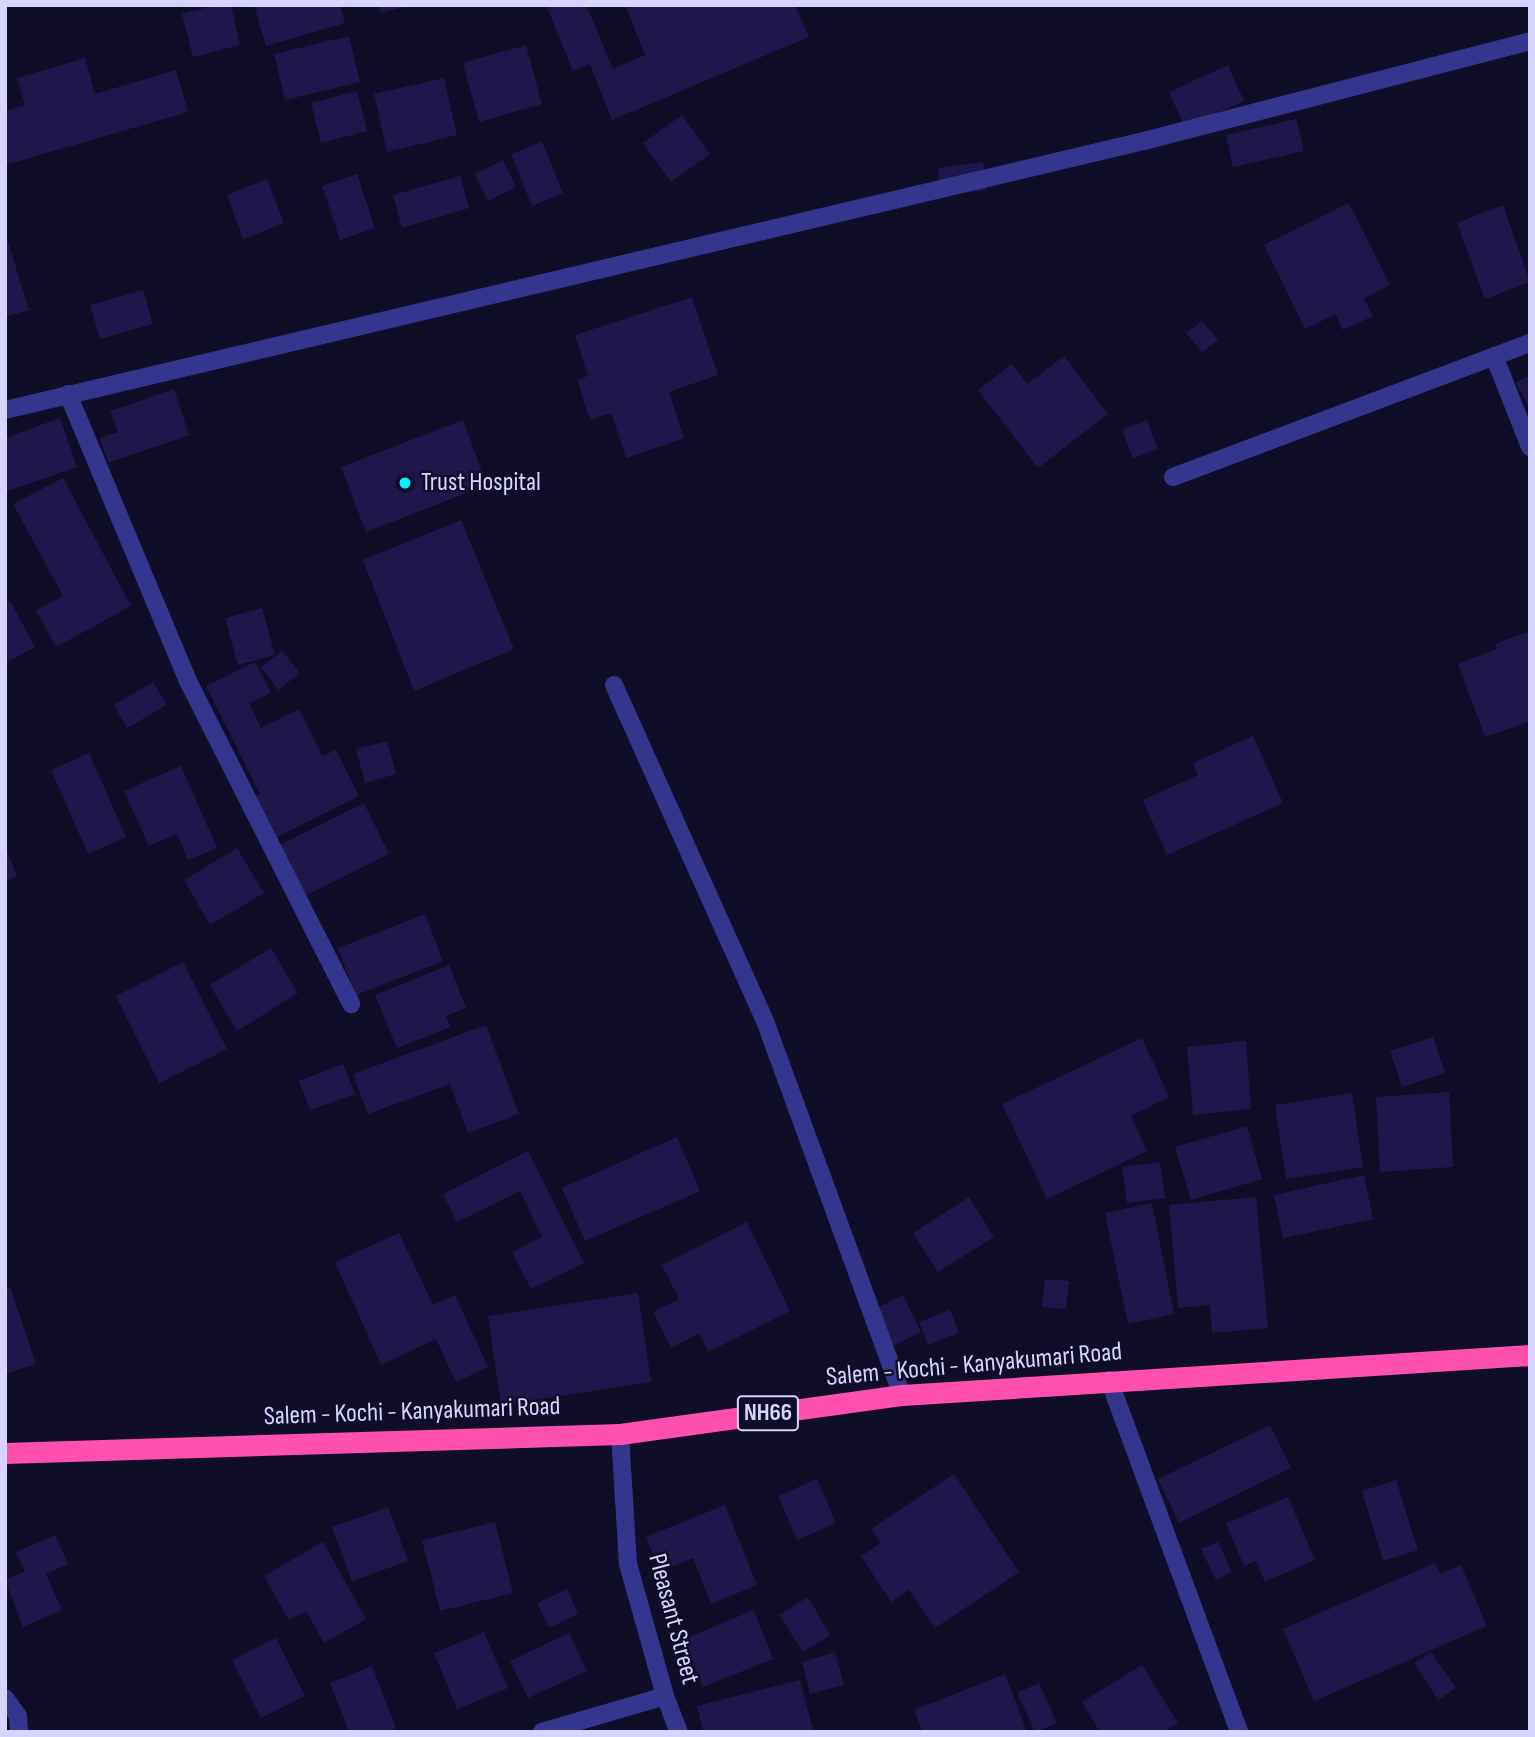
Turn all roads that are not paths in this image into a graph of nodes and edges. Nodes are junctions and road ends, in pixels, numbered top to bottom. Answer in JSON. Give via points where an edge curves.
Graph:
{"nodes":[{"id":1,"x":1530,"y":40,"type":"edge"},
{"id":2,"x":1530,"y":344,"type":"edge"},
{"id":3,"x":1494,"y":356,"type":"junction"},
{"id":4,"x":68,"y":394,"type":"junction"},
{"id":5,"x":5,"y":410,"type":"edge"},
{"id":6,"x":1530,"y":447,"type":"edge"},
{"id":7,"x":1173,"y":477,"type":"dead end"},
{"id":8,"x":614,"y":685,"type":"dead end"},
{"id":9,"x":351,"y":1004,"type":"dead end"},
{"id":10,"x":1530,"y":1354,"type":"edge"},
{"id":11,"x":1109,"y":1380,"type":"junction"},
{"id":12,"x":902,"y":1395,"type":"junction"},
{"id":13,"x":620,"y":1434,"type":"junction"},
{"id":14,"x":5,"y":1452,"type":"edge"},
{"id":15,"x":665,"y":1696,"type":"junction"},
{"id":16,"x":5,"y":1698,"type":"edge"},
{"id":17,"x":19,"y":1732,"type":"edge"},
{"id":18,"x":542,"y":1732,"type":"edge"},
{"id":19,"x":679,"y":1732,"type":"edge"},
{"id":20,"x":1239,"y":1732,"type":"edge"}],
"edges":[{"from":1,"to":4,"type":"street","via":[[1144,141]]},
{"from":2,"to":3,"type":"street"},
{"from":3,"to":6,"type":"street"},
{"from":3,"to":7,"type":"street"},
{"from":4,"to":5,"type":"street"},
{"from":4,"to":9,"type":"street","via":[[188,681]]},
{"from":8,"to":12,"type":"street","via":[[765,1021]]},
{"from":10,"to":11,"type":"highway","name":"Salem - Kochi - Kanyakumari Road","number":"NH66"},
{"from":11,"to":12,"type":"highway","name":"Salem - Kochi - Kanyakumari Road","number":"NH66"},
{"from":11,"to":20,"type":"street"},
{"from":12,"to":13,"type":"highway","name":"Salem - Kochi - Kanyakumari Road","number":"NH66"},
{"from":13,"to":14,"type":"highway","name":"Salem - Kochi - Kanyakumari Road","number":"NH66"},
{"from":13,"to":15,"type":"street","name":"Pleasant Street","via":[[628,1564]]},
{"from":15,"to":18,"type":"street"},
{"from":15,"to":19,"type":"street","name":"Pleasant Street"},
{"from":16,"to":17,"type":"street","via":[[18,1716]]}]}
